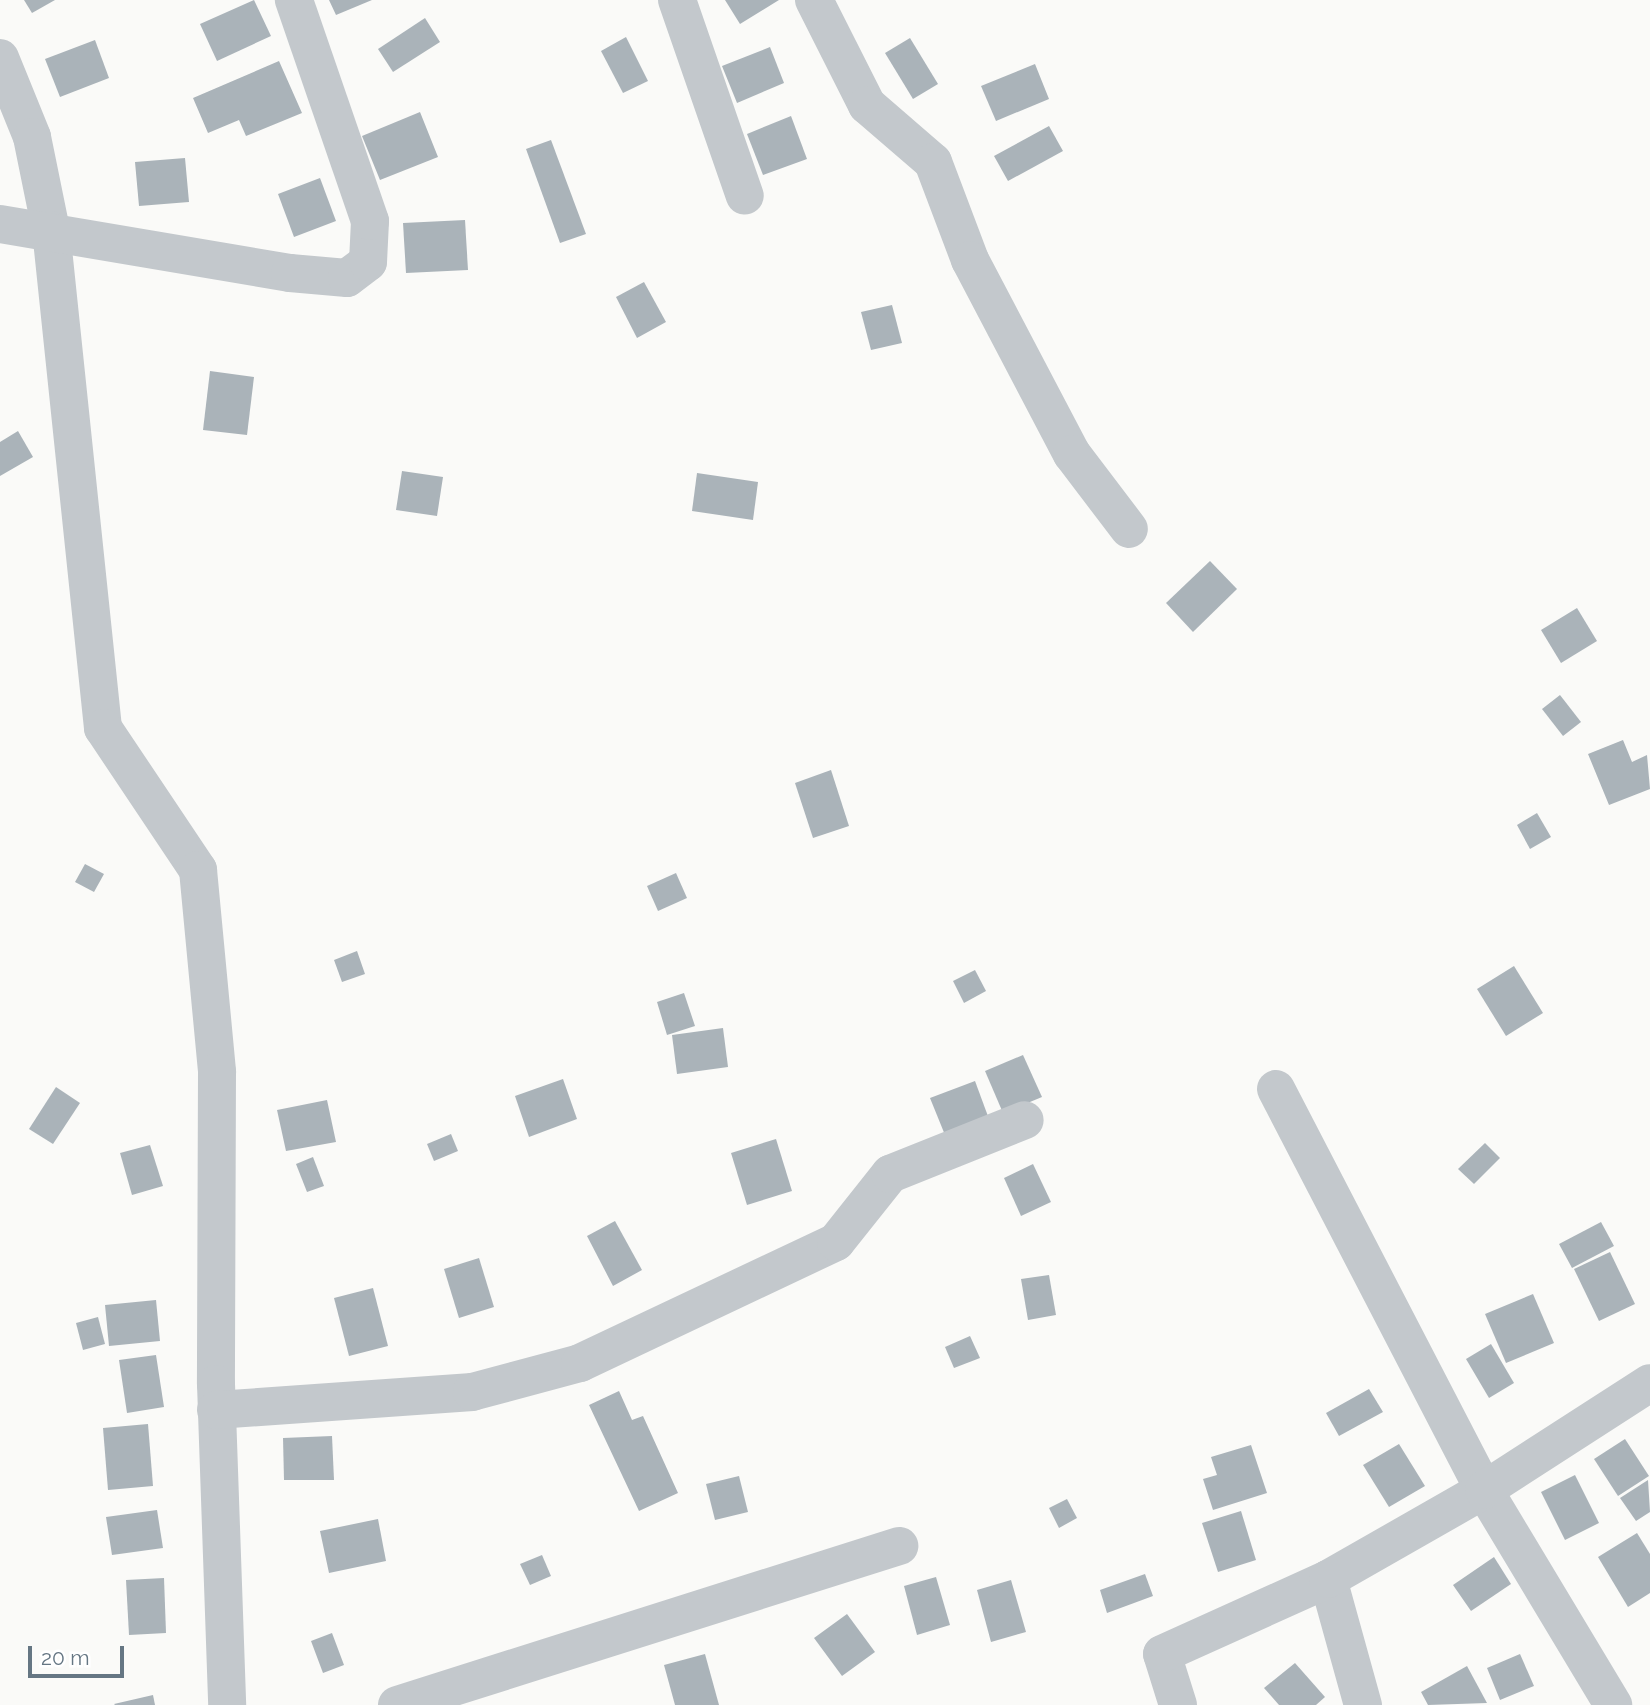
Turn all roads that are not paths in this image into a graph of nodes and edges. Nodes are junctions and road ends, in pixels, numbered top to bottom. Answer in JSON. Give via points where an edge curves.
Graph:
{"nodes":[{"id":1,"x":294,"y":0,"type":"edge"},
{"id":2,"x":677,"y":0,"type":"edge"},
{"id":3,"x":814,"y":0,"type":"edge"},
{"id":4,"x":0,"y":58,"type":"edge"},
{"id":5,"x":745,"y":196,"type":"dead end"},
{"id":6,"x":0,"y":224,"type":"edge"},
{"id":7,"x":51,"y":230,"type":"junction"},
{"id":8,"x":1129,"y":529,"type":"dead end"},
{"id":9,"x":1276,"y":1089,"type":"dead end"},
{"id":10,"x":1025,"y":1120,"type":"dead end"},
{"id":11,"x":1650,"y":1382,"type":"edge"},
{"id":12,"x":216,"y":1410,"type":"junction"},
{"id":13,"x":1484,"y":1490,"type":"junction"},
{"id":14,"x":899,"y":1546,"type":"dead end"},
{"id":15,"x":1328,"y":1579,"type":"junction"},
{"id":16,"x":227,"y":1705,"type":"edge"},
{"id":17,"x":397,"y":1705,"type":"edge"},
{"id":18,"x":1178,"y":1705,"type":"edge"},
{"id":19,"x":1363,"y":1705,"type":"edge"},
{"id":20,"x":1614,"y":1705,"type":"edge"}],
"edges":[{"from":1,"to":7,"type":"street","via":[[370,221],[368,262],[347,278]]},
{"from":2,"to":5,"type":"street"},
{"from":3,"to":8,"type":"street","via":[[867,105],[933,162],[970,260],[1072,454]]},
{"from":4,"to":7,"type":"street","via":[[32,137]]},
{"from":6,"to":7,"type":"street"},
{"from":7,"to":12,"type":"street","via":[[103,728],[198,870],[217,1072]]},
{"from":9,"to":13,"type":"street"},
{"from":10,"to":12,"type":"street","via":[[890,1174],[836,1242],[580,1363],[472,1392]]},
{"from":11,"to":13,"type":"street"},
{"from":12,"to":16,"type":"street"},
{"from":13,"to":15,"type":"street"},
{"from":13,"to":20,"type":"street"},
{"from":14,"to":17,"type":"street"},
{"from":15,"to":18,"type":"street","via":[[1162,1654]]},
{"from":15,"to":19,"type":"street"}]}
